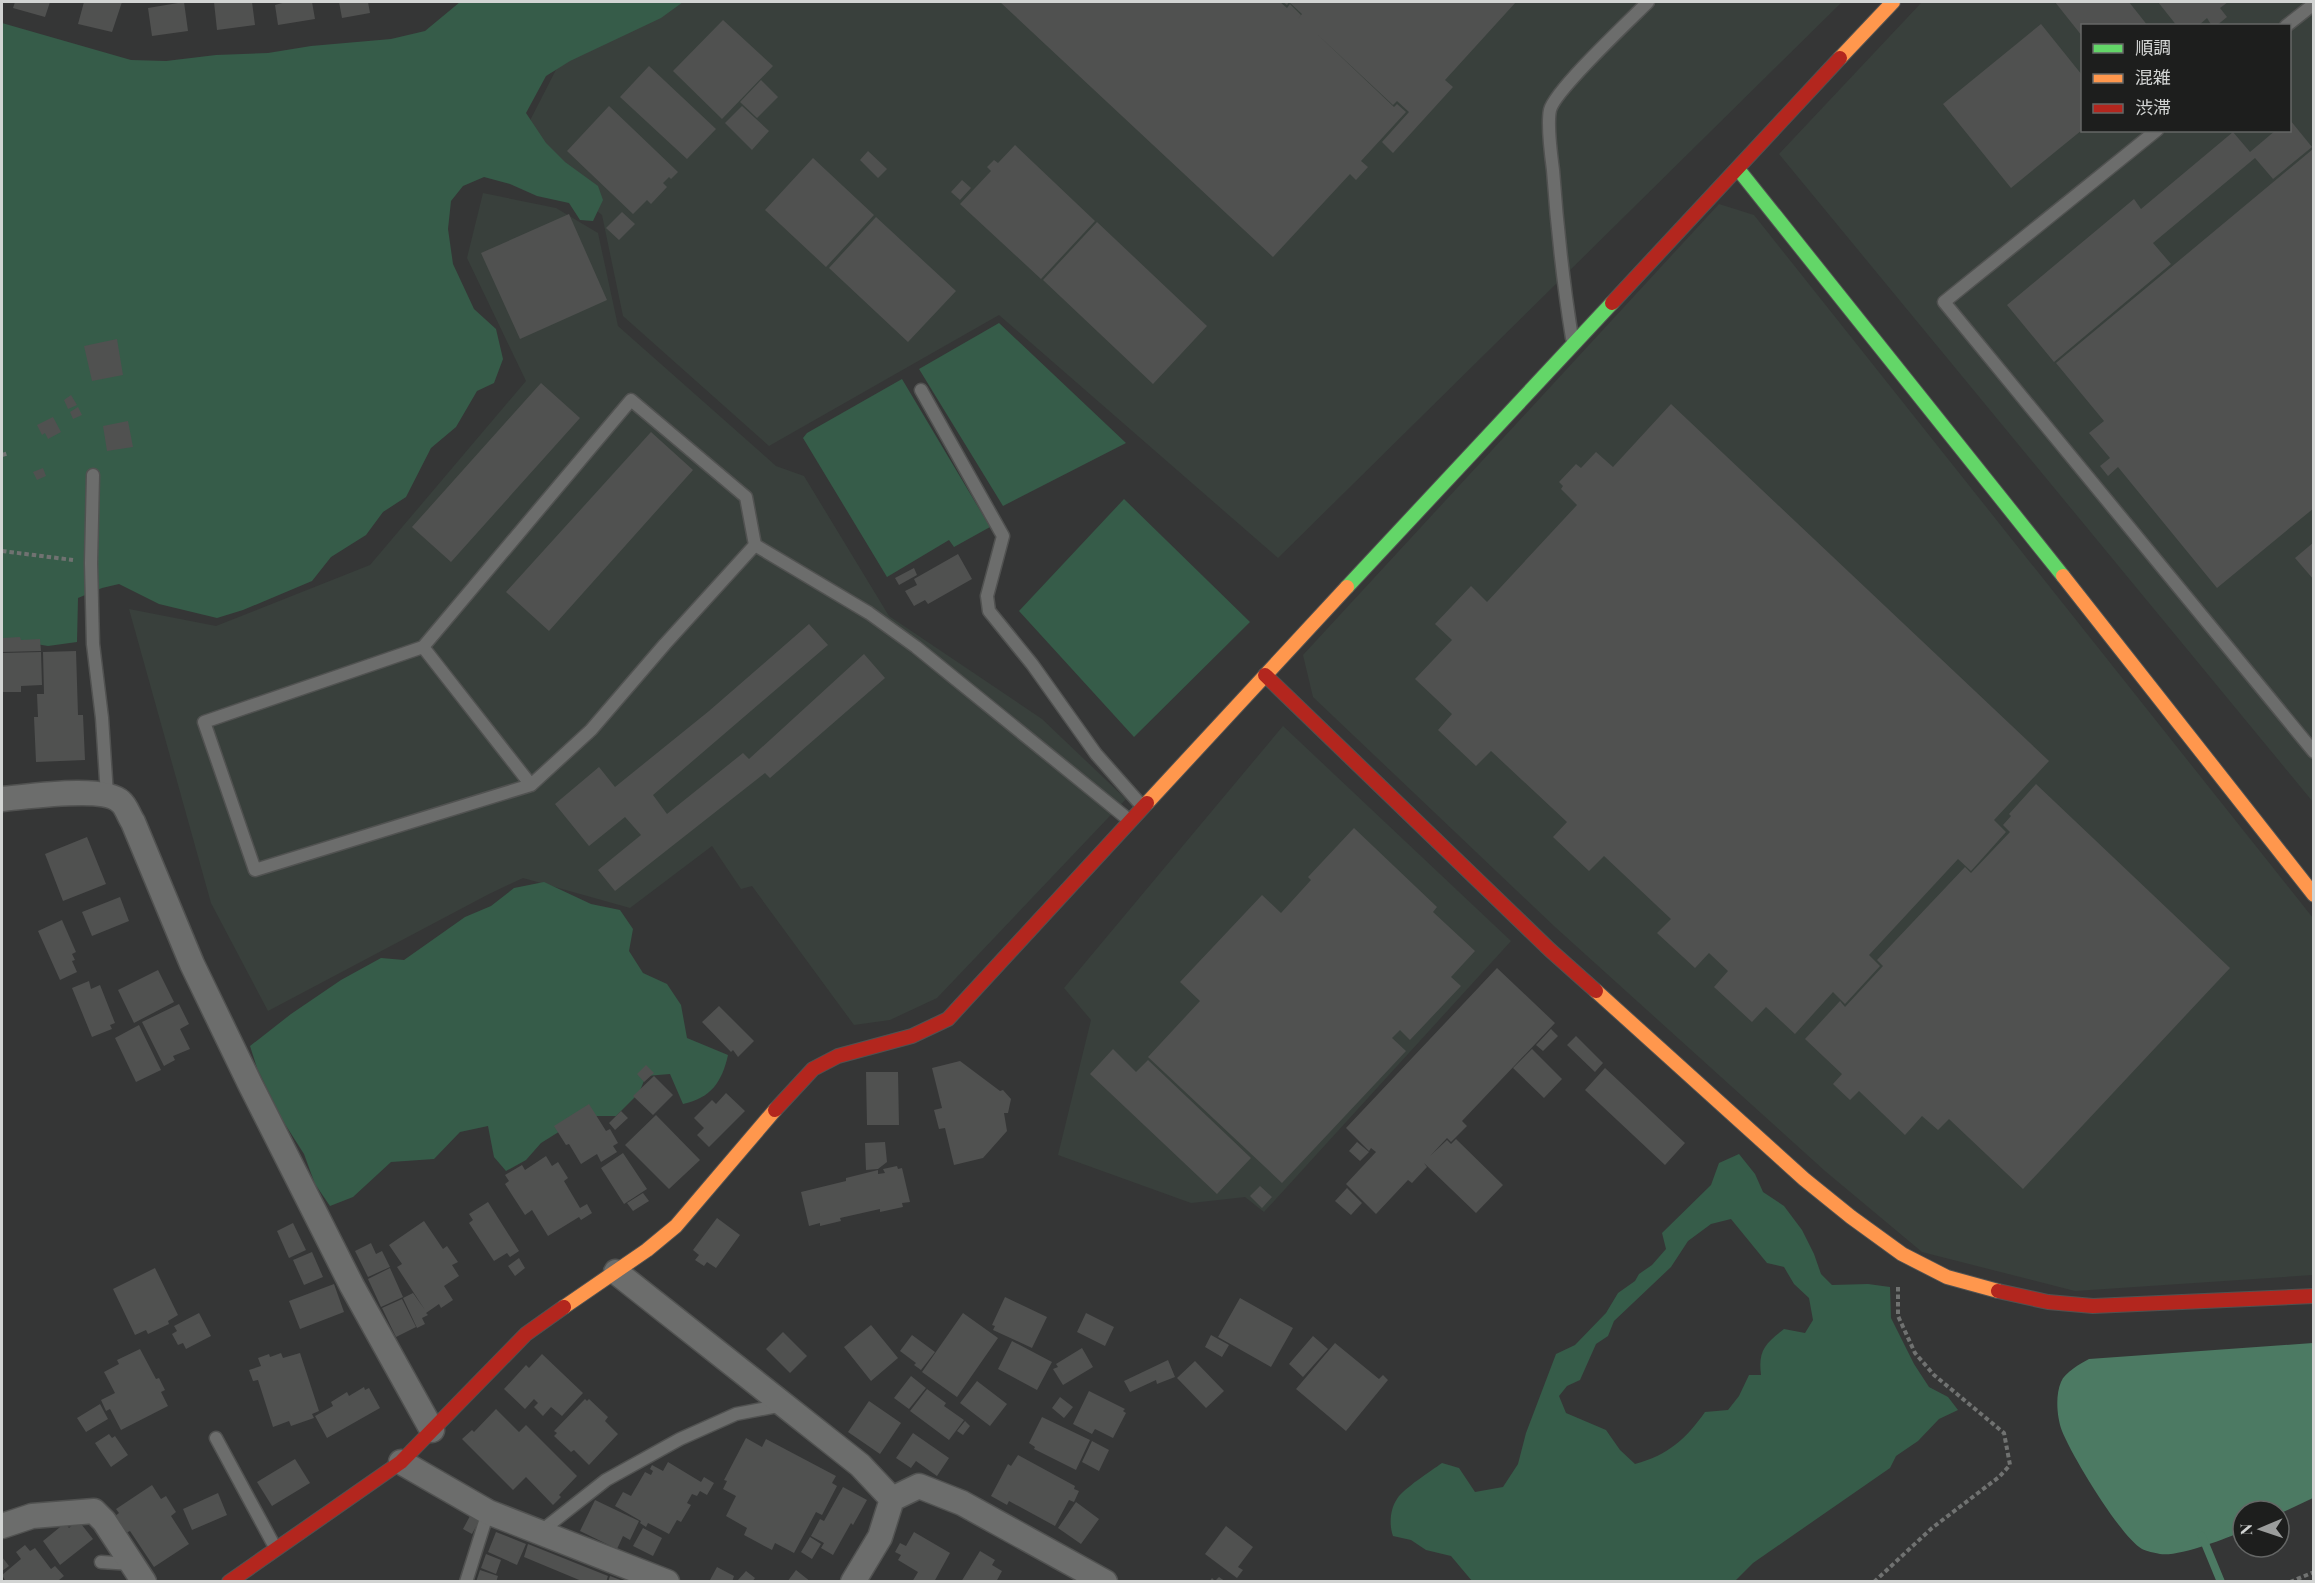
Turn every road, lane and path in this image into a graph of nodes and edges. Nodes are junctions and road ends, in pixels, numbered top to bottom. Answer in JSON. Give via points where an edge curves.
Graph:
{"nodes":[{"id":1,"x":1648,"y":2,"type":"edge"},
{"id":2,"x":1893,"y":2,"type":"edge"},
{"id":3,"x":2313,"y":4,"type":"edge"},
{"id":4,"x":2288,"y":24,"type":"edge"},
{"id":5,"x":2155,"y":132,"type":"edge"},
{"id":6,"x":1738,"y":170,"type":"junction"},
{"id":7,"x":1573,"y":345,"type":"junction"},
{"id":8,"x":921,"y":390,"type":"dead end"},
{"id":9,"x":9,"y":453,"type":"dead end"},
{"id":10,"x":2,"y":454,"type":"edge"},
{"id":11,"x":93,"y":475,"type":"dead end"},
{"id":12,"x":754,"y":545,"type":"junction"},
{"id":13,"x":2,"y":551,"type":"edge"},
{"id":14,"x":92,"y":563,"type":"junction"},
{"id":15,"x":423,"y":647,"type":"junction"},
{"id":16,"x":1265,"y":675,"type":"junction"},
{"id":17,"x":2313,"y":752,"type":"edge"},
{"id":18,"x":531,"y":785,"type":"junction"},
{"id":19,"x":107,"y":795,"type":"junction"},
{"id":20,"x":2,"y":799,"type":"edge"},
{"id":21,"x":1143,"y":807,"type":"junction"},
{"id":22,"x":1130,"y":821,"type":"junction"},
{"id":23,"x":2313,"y":896,"type":"edge"},
{"id":24,"x":1902,"y":1254,"type":"junction"},
{"id":25,"x":616,"y":1272,"type":"junction"},
{"id":26,"x":2313,"y":1296,"type":"edge"},
{"id":27,"x":784,"y":1405,"type":"junction"},
{"id":28,"x":432,"y":1430,"type":"junction"},
{"id":29,"x":216,"y":1438,"type":"dead end"},
{"id":30,"x":401,"y":1462,"type":"junction"},
{"id":31,"x":892,"y":1499,"type":"junction"},
{"id":32,"x":488,"y":1512,"type":"junction"},
{"id":33,"x":3,"y":1522,"type":"edge"},
{"id":34,"x":540,"y":1532,"type":"junction"},
{"id":35,"x":277,"y":1550,"type":"junction"},
{"id":36,"x":101,"y":1562,"type":"dead end"},
{"id":37,"x":2313,"y":1572,"type":"edge"},
{"id":38,"x":138,"y":1573,"type":"edge"},
{"id":39,"x":1083,"y":1574,"type":"edge"},
{"id":40,"x":245,"y":1577,"type":"edge"},
{"id":41,"x":466,"y":1581,"type":"edge"},
{"id":42,"x":667,"y":1581,"type":"edge"},
{"id":43,"x":854,"y":1581,"type":"edge"},
{"id":44,"x":1105,"y":1581,"type":"edge"},
{"id":45,"x":1874,"y":1581,"type":"edge"},
{"id":46,"x":2290,"y":1581,"type":"edge"}],
"edges":[{"from":1,"to":7,"type":"lane","via":[[1564,88],[1550,110],[1561,267]]},
{"from":2,"to":6,"type":"street"},
{"from":3,"to":4,"type":"lane"},
{"from":5,"to":17,"type":"lane","via":[[1944,303]]},
{"from":6,"to":7,"type":"street"},
{"from":6,"to":23,"type":"street"},
{"from":7,"to":16,"type":"street"},
{"from":8,"to":21,"type":"lane","via":[[1004,536],[987,596],[989,611],[1096,754]]},
{"from":9,"to":10,"type":"path"},
{"from":11,"to":14,"type":"lane"},
{"from":12,"to":15,"type":"lane","via":[[746,497],[632,400]]},
{"from":12,"to":18,"type":"lane","via":[[591,730]]},
{"from":12,"to":22,"type":"lane","via":[[916,647]]},
{"from":13,"to":14,"type":"path"},
{"from":14,"to":19,"type":"lane","via":[[93,644]]},
{"from":15,"to":18,"type":"lane"},
{"from":15,"to":18,"type":"lane","via":[[204,722],[255,870]]},
{"from":16,"to":21,"type":"street"},
{"from":16,"to":24,"type":"street","via":[[1559,958],[1804,1179]]},
{"from":19,"to":20,"type":"street","via":[[92,792]]},
{"from":19,"to":28,"type":"street","via":[[122,802],[133,822],[192,964],[245,1074],[352,1286]]},
{"from":21,"to":22,"type":"street"},
{"from":22,"to":25,"type":"street","via":[[948,1019],[912,1036],[838,1056],[813,1070],[676,1226]]},
{"from":24,"to":26,"type":"street","via":[[1947,1276],[1997,1292],[2048,1302],[2093,1306]]},
{"from":24,"to":45,"type":"path","via":[[1898,1316],[1910,1344],[1934,1375],[2004,1433],[2010,1465]]},
{"from":25,"to":27,"type":"street"},
{"from":25,"to":28,"type":"street","via":[[526,1334]]},
{"from":27,"to":31,"type":"street","via":[[860,1465]]},
{"from":27,"to":34,"type":"lane","via":[[736,1414],[681,1439],[606,1480]]},
{"from":28,"to":30,"type":"street"},
{"from":29,"to":35,"type":"lane"},
{"from":30,"to":32,"type":"street"},
{"from":30,"to":35,"type":"street"},
{"from":31,"to":39,"type":"street","via":[[919,1486],[962,1503]]},
{"from":31,"to":43,"type":"street","via":[[880,1537]]},
{"from":32,"to":34,"type":"street"},
{"from":32,"to":41,"type":"lane"},
{"from":33,"to":38,"type":"street","via":[[94,1511]]},
{"from":34,"to":42,"type":"street"},
{"from":35,"to":40,"type":"street"},
{"from":36,"to":38,"type":"lane"},
{"from":37,"to":46,"type":"path"},
{"from":39,"to":44,"type":"street"}]}
